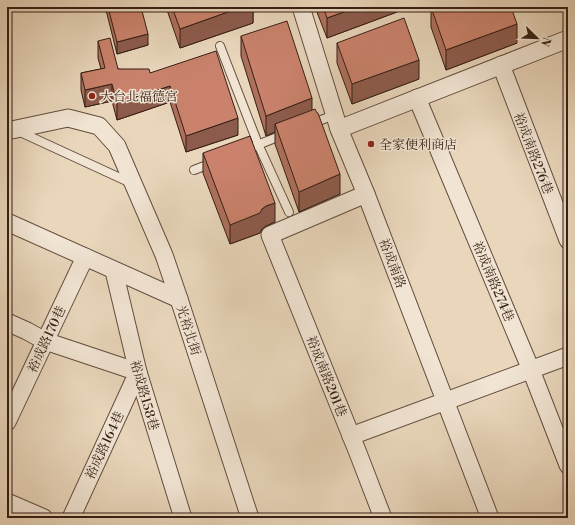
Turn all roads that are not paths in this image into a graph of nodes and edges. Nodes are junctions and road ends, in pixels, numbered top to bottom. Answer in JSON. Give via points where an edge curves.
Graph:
{"nodes":[{"id":1,"x":301,"y":7,"type":"edge"},
{"id":2,"x":568,"y":39,"type":"edge"},
{"id":3,"x":220,"y":46,"type":"dead end"},
{"id":4,"x":500,"y":65,"type":"junction"},
{"id":5,"x":417,"y":98,"type":"junction"},
{"id":6,"x":336,"y":122,"type":"junction"},
{"id":7,"x":306,"y":126,"type":"edge"},
{"id":8,"x":10,"y":130,"type":"edge"},
{"id":9,"x":293,"y":131,"type":"edge"},
{"id":10,"x":258,"y":144,"type":"junction"},
{"id":11,"x":244,"y":150,"type":"edge"},
{"id":12,"x":223,"y":159,"type":"edge"},
{"id":13,"x":194,"y":170,"type":"dead end"},
{"id":14,"x":134,"y":184,"type":"junction"},
{"id":15,"x":366,"y":194,"type":"junction"},
{"id":16,"x":289,"y":212,"type":"dead end"},
{"id":17,"x":7,"y":222,"type":"edge"},
{"id":18,"x":568,"y":240,"type":"edge"},
{"id":19,"x":84,"y":257,"type":"junction"},
{"id":20,"x":114,"y":270,"type":"junction"},
{"id":21,"x":179,"y":299,"type":"junction"},
{"id":22,"x":7,"y":322,"type":"edge"},
{"id":23,"x":45,"y":342,"type":"junction"},
{"id":24,"x":568,"y":356,"type":"edge"},
{"id":25,"x":531,"y":370,"type":"junction"},
{"id":26,"x":138,"y":372,"type":"junction"},
{"id":27,"x":445,"y":402,"type":"junction"},
{"id":28,"x":8,"y":416,"type":"edge"},
{"id":29,"x":352,"y":436,"type":"junction"},
{"id":30,"x":568,"y":465,"type":"edge"},
{"id":31,"x":7,"y":502,"type":"edge"},
{"id":32,"x":44,"y":518,"type":"edge"},
{"id":33,"x":71,"y":518,"type":"edge"},
{"id":34,"x":183,"y":518,"type":"edge"},
{"id":35,"x":250,"y":518,"type":"edge"},
{"id":36,"x":383,"y":518,"type":"edge"},
{"id":37,"x":490,"y":518,"type":"edge"}],
"edges":[{"from":1,"to":6,"type":"street","name":"裕成南路"},
{"from":2,"to":4,"type":"street"},
{"from":3,"to":10,"type":"lane"},
{"from":4,"to":5,"type":"street"},
{"from":4,"to":18,"type":"street","name":"裕成南路276巷"},
{"from":5,"to":6,"type":"street"},
{"from":5,"to":25,"type":"street","name":"裕成南路274巷"},
{"from":6,"to":7,"type":"lane"},
{"from":6,"to":15,"type":"street","name":"裕成南路"},
{"from":8,"to":14,"type":"lane"},
{"from":8,"to":14,"type":"street","via":[[68,118],[99,126],[117,146]]},
{"from":9,"to":10,"type":"lane"},
{"from":10,"to":11,"type":"lane"},
{"from":10,"to":16,"type":"lane"},
{"from":12,"to":13,"type":"lane"},
{"from":14,"to":21,"type":"street","via":[[164,255]]},
{"from":15,"to":27,"type":"street","name":"裕成南路"},
{"from":15,"to":29,"type":"street","name":"裕成南路201巷","via":[[270,235]]},
{"from":17,"to":19,"type":"street","name":"光裕北街"},
{"from":19,"to":20,"type":"street","name":"光裕北街"},
{"from":19,"to":23,"type":"street","name":"裕成路170巷"},
{"from":20,"to":21,"type":"street","name":"光裕北街"},
{"from":20,"to":26,"type":"street","name":"裕成路158巷"},
{"from":21,"to":35,"type":"street","name":"光裕北街"},
{"from":22,"to":23,"type":"street"},
{"from":23,"to":26,"type":"street"},
{"from":23,"to":28,"type":"street","name":"裕成路170巷"},
{"from":24,"to":25,"type":"street"},
{"from":25,"to":27,"type":"street"},
{"from":25,"to":30,"type":"street","name":"裕成南路274巷"},
{"from":26,"to":33,"type":"street","name":"裕成路164巷"},
{"from":26,"to":34,"type":"street","name":"裕成路158巷"},
{"from":27,"to":29,"type":"street"},
{"from":27,"to":37,"type":"street","name":"裕成南路"},
{"from":29,"to":36,"type":"street","name":"裕成南路201巷"},
{"from":31,"to":32,"type":"street"}]}
